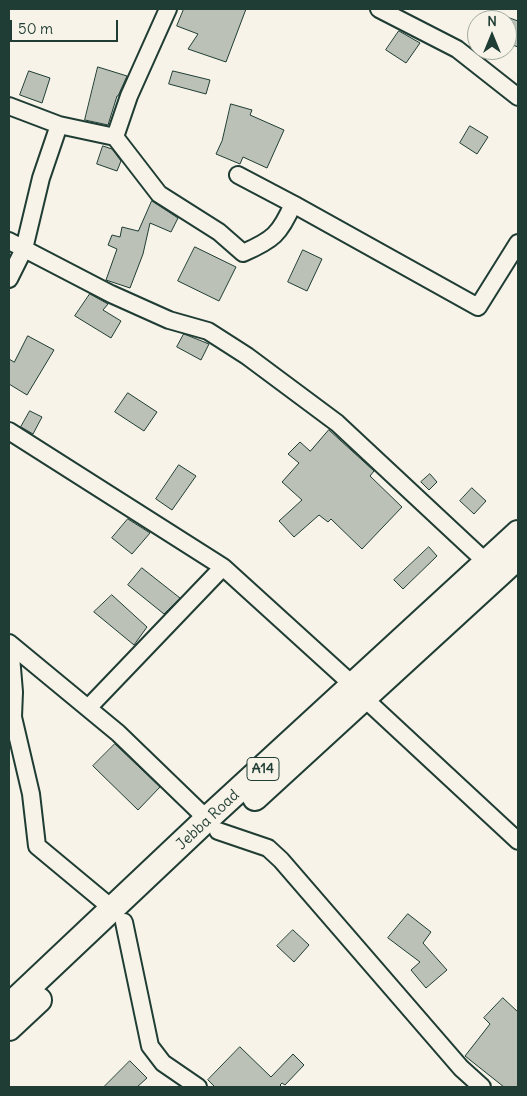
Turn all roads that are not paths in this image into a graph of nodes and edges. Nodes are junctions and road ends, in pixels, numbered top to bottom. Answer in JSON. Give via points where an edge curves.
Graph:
{"nodes":[{"id":1,"x":168,"y":9,"type":"edge"},
{"id":2,"x":379,"y":9,"type":"edge"},
{"id":3,"x":518,"y":97,"type":"edge"},
{"id":4,"x":9,"y":106,"type":"edge"},
{"id":5,"x":59,"y":125,"type":"junction"},
{"id":6,"x":115,"y":138,"type":"junction"},
{"id":7,"x":238,"y":175,"type":"dead end"},
{"id":8,"x":293,"y":204,"type":"junction"},
{"id":9,"x":9,"y":241,"type":"edge"},
{"id":10,"x":518,"y":243,"type":"edge"},
{"id":11,"x":24,"y":249,"type":"junction"},
{"id":12,"x":9,"y":279,"type":"edge"},
{"id":13,"x":9,"y":431,"type":"edge"},
{"id":14,"x":518,"y":533,"type":"edge"},
{"id":15,"x":518,"y":557,"type":"edge"},
{"id":16,"x":486,"y":562,"type":"junction"},
{"id":17,"x":223,"y":567,"type":"junction"},
{"id":18,"x":9,"y":643,"type":"edge"},
{"id":19,"x":360,"y":693,"type":"junction"},
{"id":20,"x":88,"y":708,"type":"junction"},
{"id":21,"x":213,"y":825,"type":"junction"},
{"id":22,"x":518,"y":841,"type":"edge"},
{"id":23,"x":119,"y":916,"type":"junction"},
{"id":24,"x":9,"y":1006,"type":"edge"},
{"id":25,"x":9,"y":1028,"type":"edge"},
{"id":26,"x":198,"y":1087,"type":"edge"},
{"id":27,"x":482,"y":1087,"type":"edge"}],
"edges":[{"from":1,"to":6,"type":"street"},
{"from":2,"to":3,"type":"street","via":[[457,49]]},
{"from":4,"to":5,"type":"street"},
{"from":5,"to":6,"type":"street"},
{"from":5,"to":11,"type":"street","via":[[41,178]]},
{"from":6,"to":8,"type":"street","via":[[159,194],[219,232],[243,253],[263,245],[282,229]]},
{"from":7,"to":8,"type":"street"},
{"from":8,"to":10,"type":"street","via":[[478,307]]},
{"from":9,"to":11,"type":"street"},
{"from":11,"to":12,"type":"street"},
{"from":11,"to":16,"type":"street","via":[[169,320],[208,330],[247,356],[337,422]]},
{"from":13,"to":17,"type":"street"},
{"from":14,"to":16,"type":"highway","name":"Jebba Road","number":"A14"},
{"from":15,"to":19,"type":"highway","name":"Jebba Road","number":"A14"},
{"from":16,"to":19,"type":"highway","name":"Jebba Road","number":"A14"},
{"from":17,"to":19,"type":"street"},
{"from":17,"to":20,"type":"street"},
{"from":18,"to":20,"type":"street"},
{"from":18,"to":23,"type":"street","via":[[13,717],[31,794],[37,846]]},
{"from":19,"to":21,"type":"highway","name":"Jebba Road","number":"A14"},
{"from":19,"to":22,"type":"street"},
{"from":20,"to":21,"type":"street"},
{"from":21,"to":23,"type":"highway","name":"Jebba Road","number":"A14"},
{"from":21,"to":27,"type":"street","via":[[268,848],[281,860]]},
{"from":23,"to":24,"type":"highway","name":"Jebba Road","number":"A14"},
{"from":23,"to":25,"type":"highway","name":"Jebba Road","number":"A14"},
{"from":23,"to":26,"type":"street","via":[[150,1046],[163,1062]]}]}
